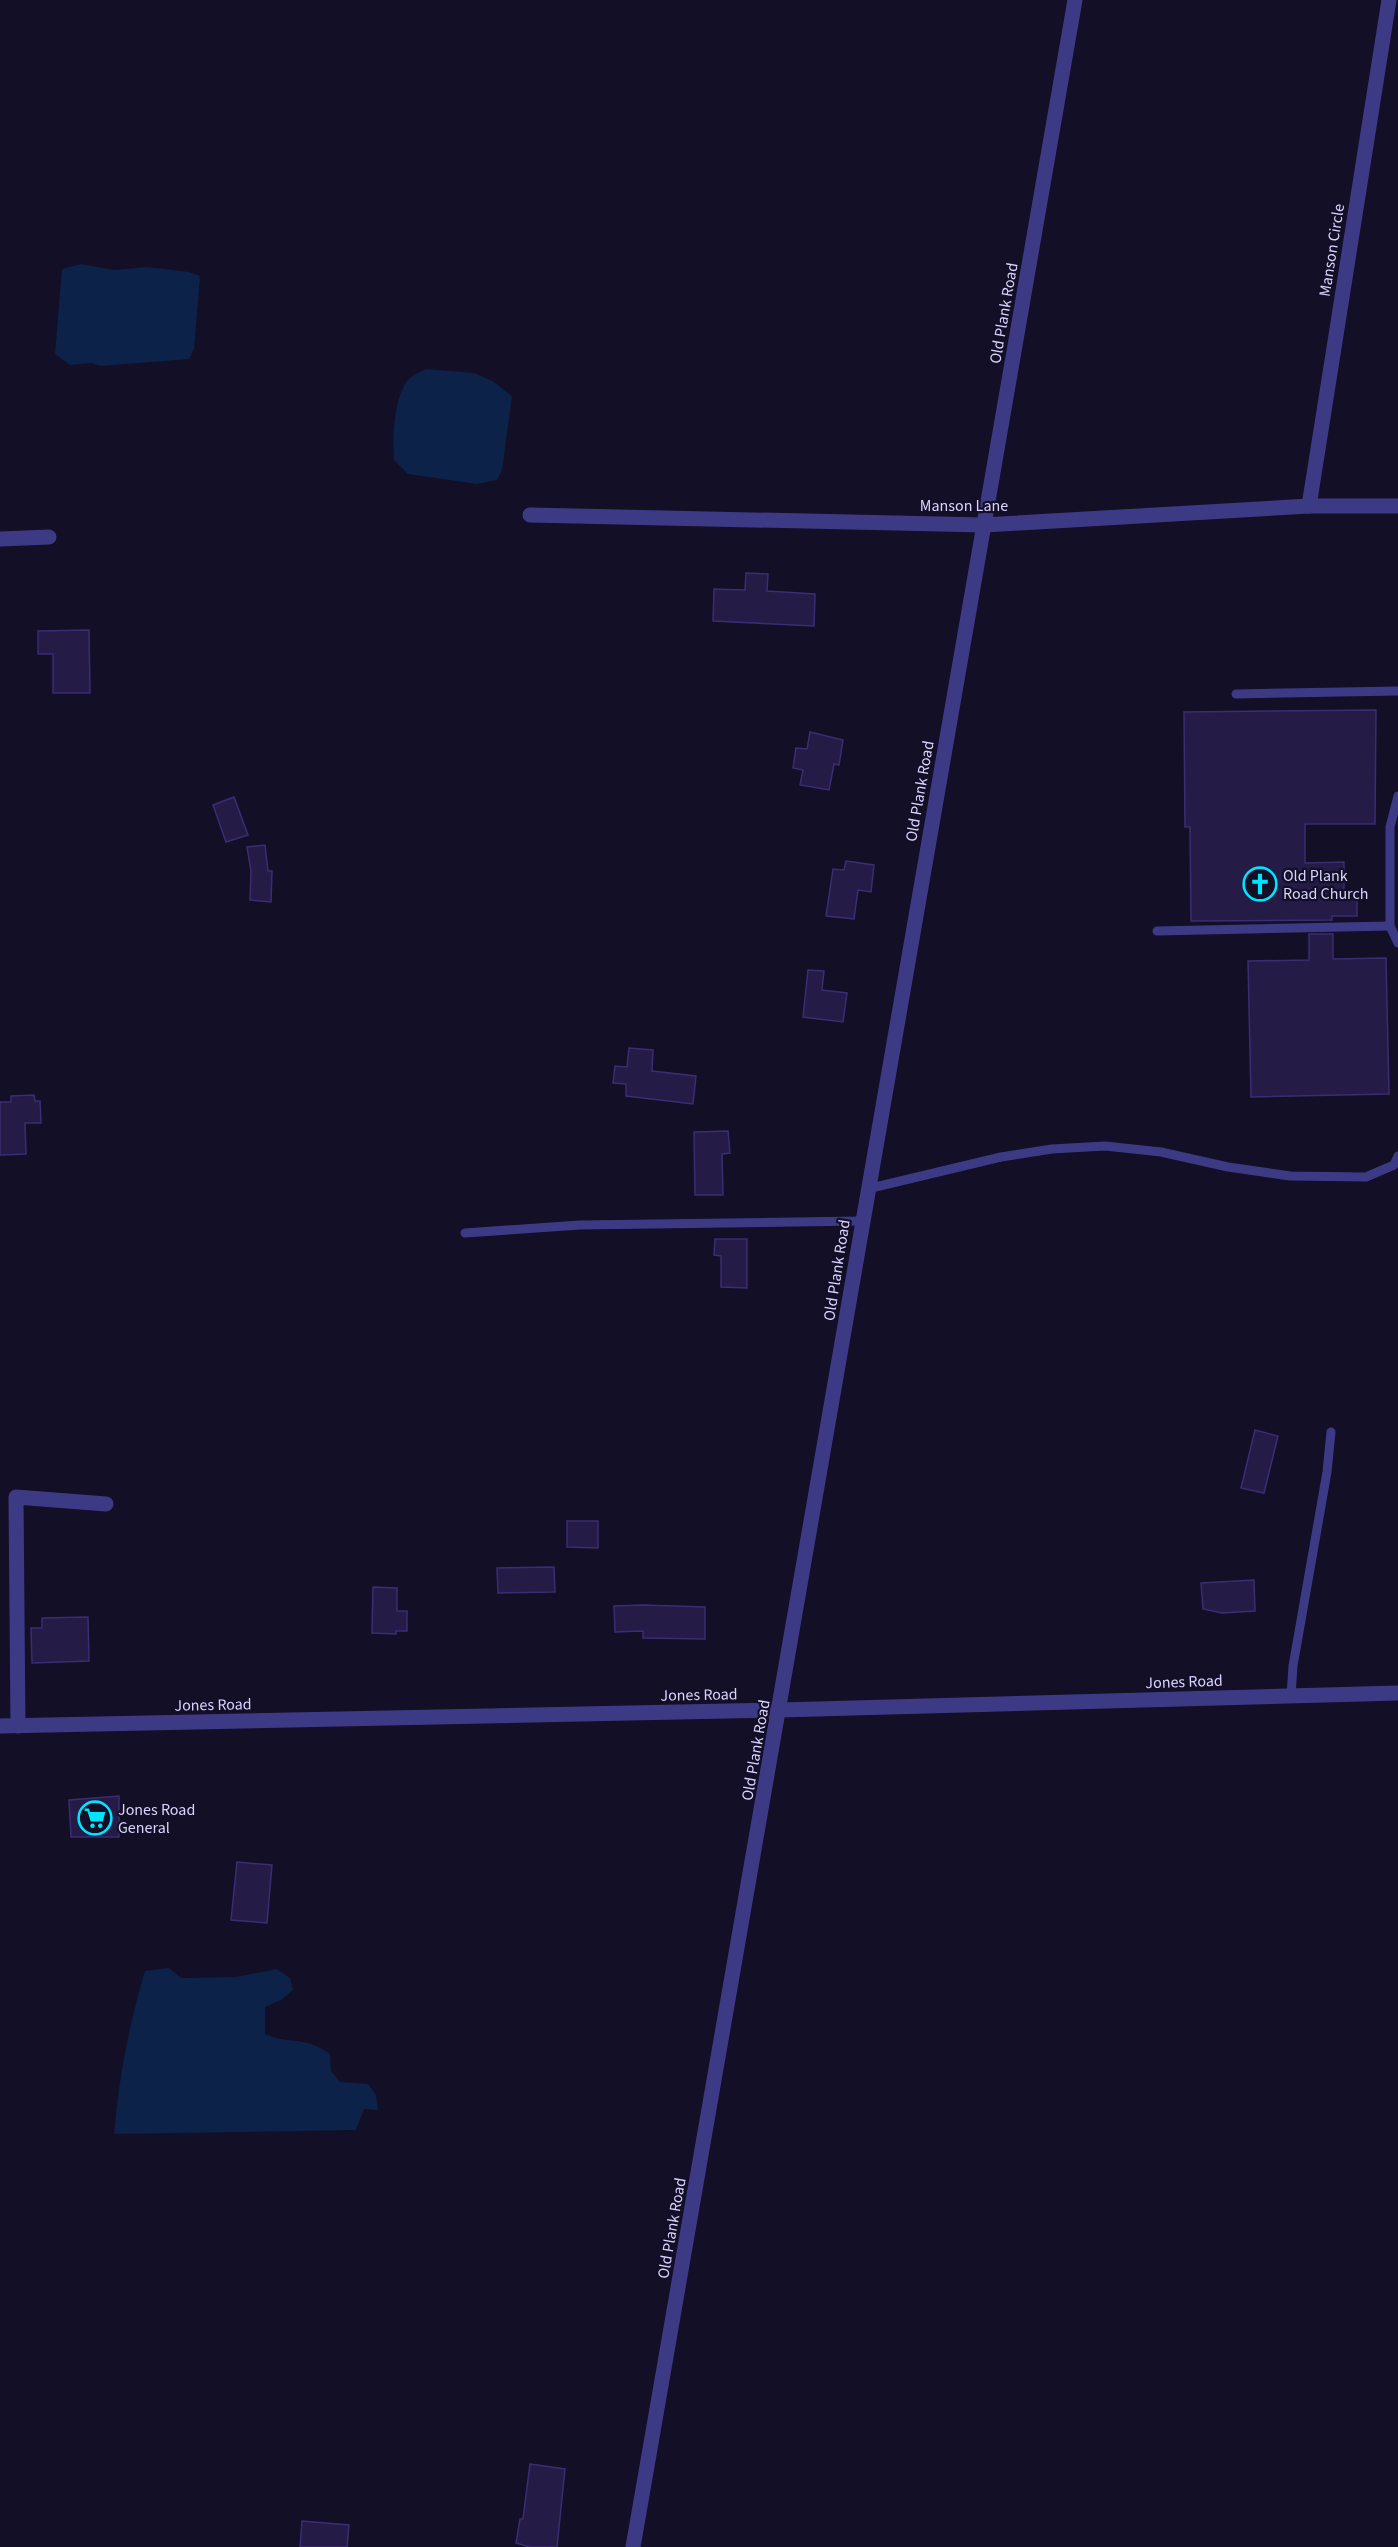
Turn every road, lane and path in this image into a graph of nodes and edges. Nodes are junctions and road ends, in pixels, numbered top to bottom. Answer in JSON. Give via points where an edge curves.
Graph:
{"nodes":[{"id":1,"x":1075,"y":0,"type":"edge"},
{"id":2,"x":1389,"y":0,"type":"edge"},
{"id":3,"x":1309,"y":506,"type":"junction"},
{"id":4,"x":1398,"y":506,"type":"edge"},
{"id":5,"x":530,"y":515,"type":"dead end"},
{"id":6,"x":984,"y":525,"type":"junction"},
{"id":7,"x":49,"y":537,"type":"dead end"},
{"id":8,"x":0,"y":539,"type":"edge"},
{"id":9,"x":1398,"y":691,"type":"edge"},
{"id":10,"x":1236,"y":694,"type":"dead end"},
{"id":11,"x":1398,"y":796,"type":"edge"},
{"id":12,"x":1390,"y":926,"type":"junction"},
{"id":13,"x":1157,"y":931,"type":"dead end"},
{"id":14,"x":1398,"y":943,"type":"edge"},
{"id":15,"x":1398,"y":1156,"type":"edge"},
{"id":16,"x":867,"y":1190,"type":"junction"},
{"id":17,"x":862,"y":1221,"type":"junction"},
{"id":18,"x":465,"y":1233,"type":"dead end"},
{"id":19,"x":1331,"y":1432,"type":"dead end"},
{"id":20,"x":106,"y":1504,"type":"dead end"},
{"id":21,"x":1398,"y":1694,"type":"edge"},
{"id":22,"x":1291,"y":1696,"type":"junction"},
{"id":23,"x":780,"y":1710,"type":"junction"},
{"id":24,"x":18,"y":1725,"type":"junction"},
{"id":25,"x":0,"y":1726,"type":"edge"},
{"id":26,"x":633,"y":2547,"type":"edge"}],
"edges":[{"from":1,"to":6,"type":"street","name":"Old Plank Road"},
{"from":2,"to":3,"type":"street","name":"Manson Circle"},
{"from":3,"to":4,"type":"street","name":"Manson Lane"},
{"from":3,"to":6,"type":"street","name":"Manson Lane"},
{"from":5,"to":6,"type":"street","name":"Manson Lane"},
{"from":6,"to":16,"type":"street","name":"Old Plank Road"},
{"from":7,"to":8,"type":"street"},
{"from":9,"to":10,"type":"lane"},
{"from":11,"to":12,"type":"lane","via":[[1390,827]]},
{"from":12,"to":13,"type":"lane"},
{"from":12,"to":14,"type":"lane"},
{"from":15,"to":16,"type":"lane","via":[[1394,1165],[1366,1177],[1290,1176],[1161,1152],[1105,1146],[1052,1149],[1001,1157]]},
{"from":16,"to":17,"type":"street","name":"Old Plank Road"},
{"from":17,"to":18,"type":"lane","via":[[580,1225]]},
{"from":17,"to":23,"type":"street","name":"Old Plank Road"},
{"from":19,"to":22,"type":"lane"},
{"from":20,"to":24,"type":"street","via":[[15,1497]]},
{"from":21,"to":22,"type":"street","name":"Jones Road"},
{"from":22,"to":23,"type":"street","name":"Jones Road"},
{"from":23,"to":24,"type":"street","name":"Jones Road"},
{"from":23,"to":26,"type":"street","name":"Old Plank Road"},
{"from":24,"to":25,"type":"street","name":"Jones Road"}]}
